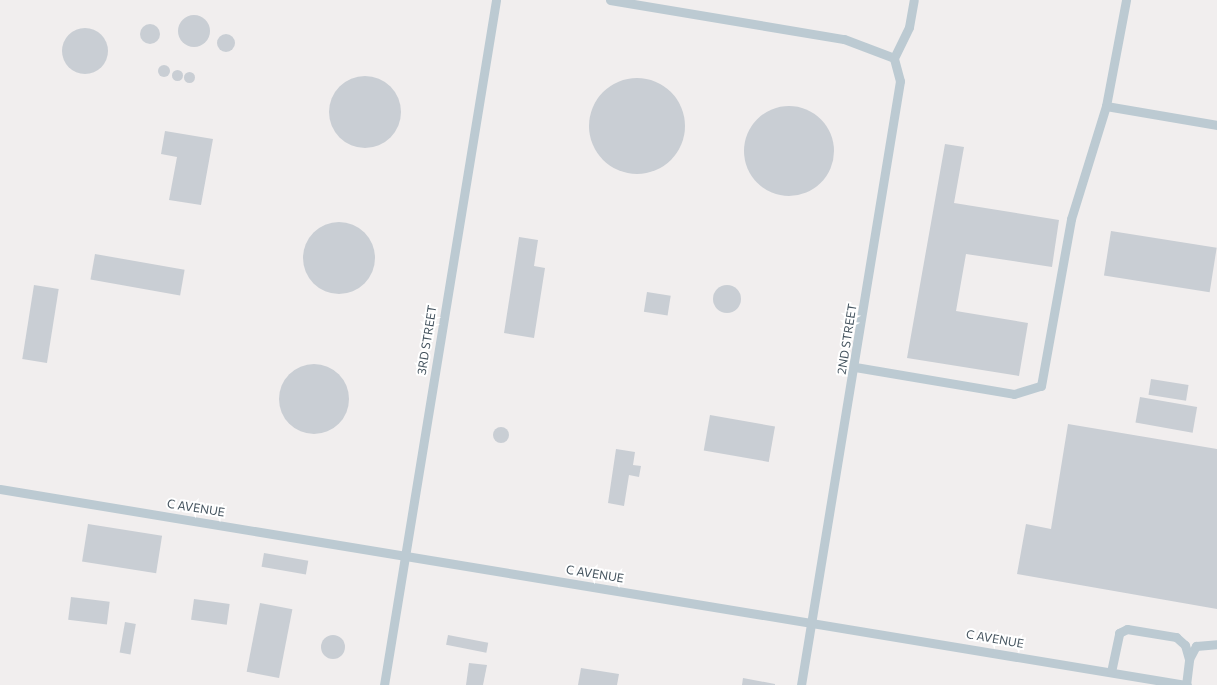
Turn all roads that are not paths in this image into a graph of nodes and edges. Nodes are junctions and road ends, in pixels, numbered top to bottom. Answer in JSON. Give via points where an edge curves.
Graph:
{"nodes":[{"id":1,"x":496,"y":0,"type":"edge"},
{"id":2,"x":610,"y":0,"type":"edge"},
{"id":3,"x":914,"y":0,"type":"edge"},
{"id":4,"x":1126,"y":0,"type":"edge"},
{"id":5,"x":894,"y":58,"type":"junction"},
{"id":6,"x":1106,"y":106,"type":"junction"},
{"id":7,"x":1217,"y":125,"type":"edge"},
{"id":8,"x":855,"y":367,"type":"junction"},
{"id":9,"x":0,"y":489,"type":"edge"},
{"id":10,"x":404,"y":553,"type":"junction"},
{"id":11,"x":812,"y":620,"type":"junction"},
{"id":12,"x":1217,"y":644,"type":"edge"},
{"id":13,"x":1189,"y":659,"type":"junction"},
{"id":14,"x":1111,"y":672,"type":"junction"},
{"id":15,"x":384,"y":685,"type":"edge"},
{"id":16,"x":801,"y":685,"type":"edge"},
{"id":17,"x":1186,"y":685,"type":"edge"}],
"edges":[{"from":1,"to":10,"type":"lane","name":"3RD STREET"},
{"from":2,"to":5,"type":"lane","via":[[844,39]]},
{"from":3,"to":5,"type":"lane","via":[[909,26]]},
{"from":4,"to":6,"type":"lane"},
{"from":5,"to":8,"type":"lane","name":"2ND STREET","via":[[900,81]]},
{"from":6,"to":7,"type":"lane"},
{"from":6,"to":8,"type":"lane","via":[[1070,219],[1041,386],[1014,394]]},
{"from":8,"to":11,"type":"lane","name":"2ND STREET"},
{"from":9,"to":10,"type":"lane","name":"C AVENUE"},
{"from":10,"to":11,"type":"lane","name":"C AVENUE"},
{"from":10,"to":15,"type":"lane","name":"3RD STREET"},
{"from":11,"to":14,"type":"lane","name":"C AVENUE"},
{"from":11,"to":16,"type":"lane","name":"2ND STREET"},
{"from":12,"to":13,"type":"lane","via":[[1196,646]]},
{"from":13,"to":14,"type":"lane","via":[[1185,646],[1176,637],[1127,629],[1119,633]]},
{"from":13,"to":17,"type":"lane"},
{"from":14,"to":17,"type":"lane","name":"C AVENUE"}]}
